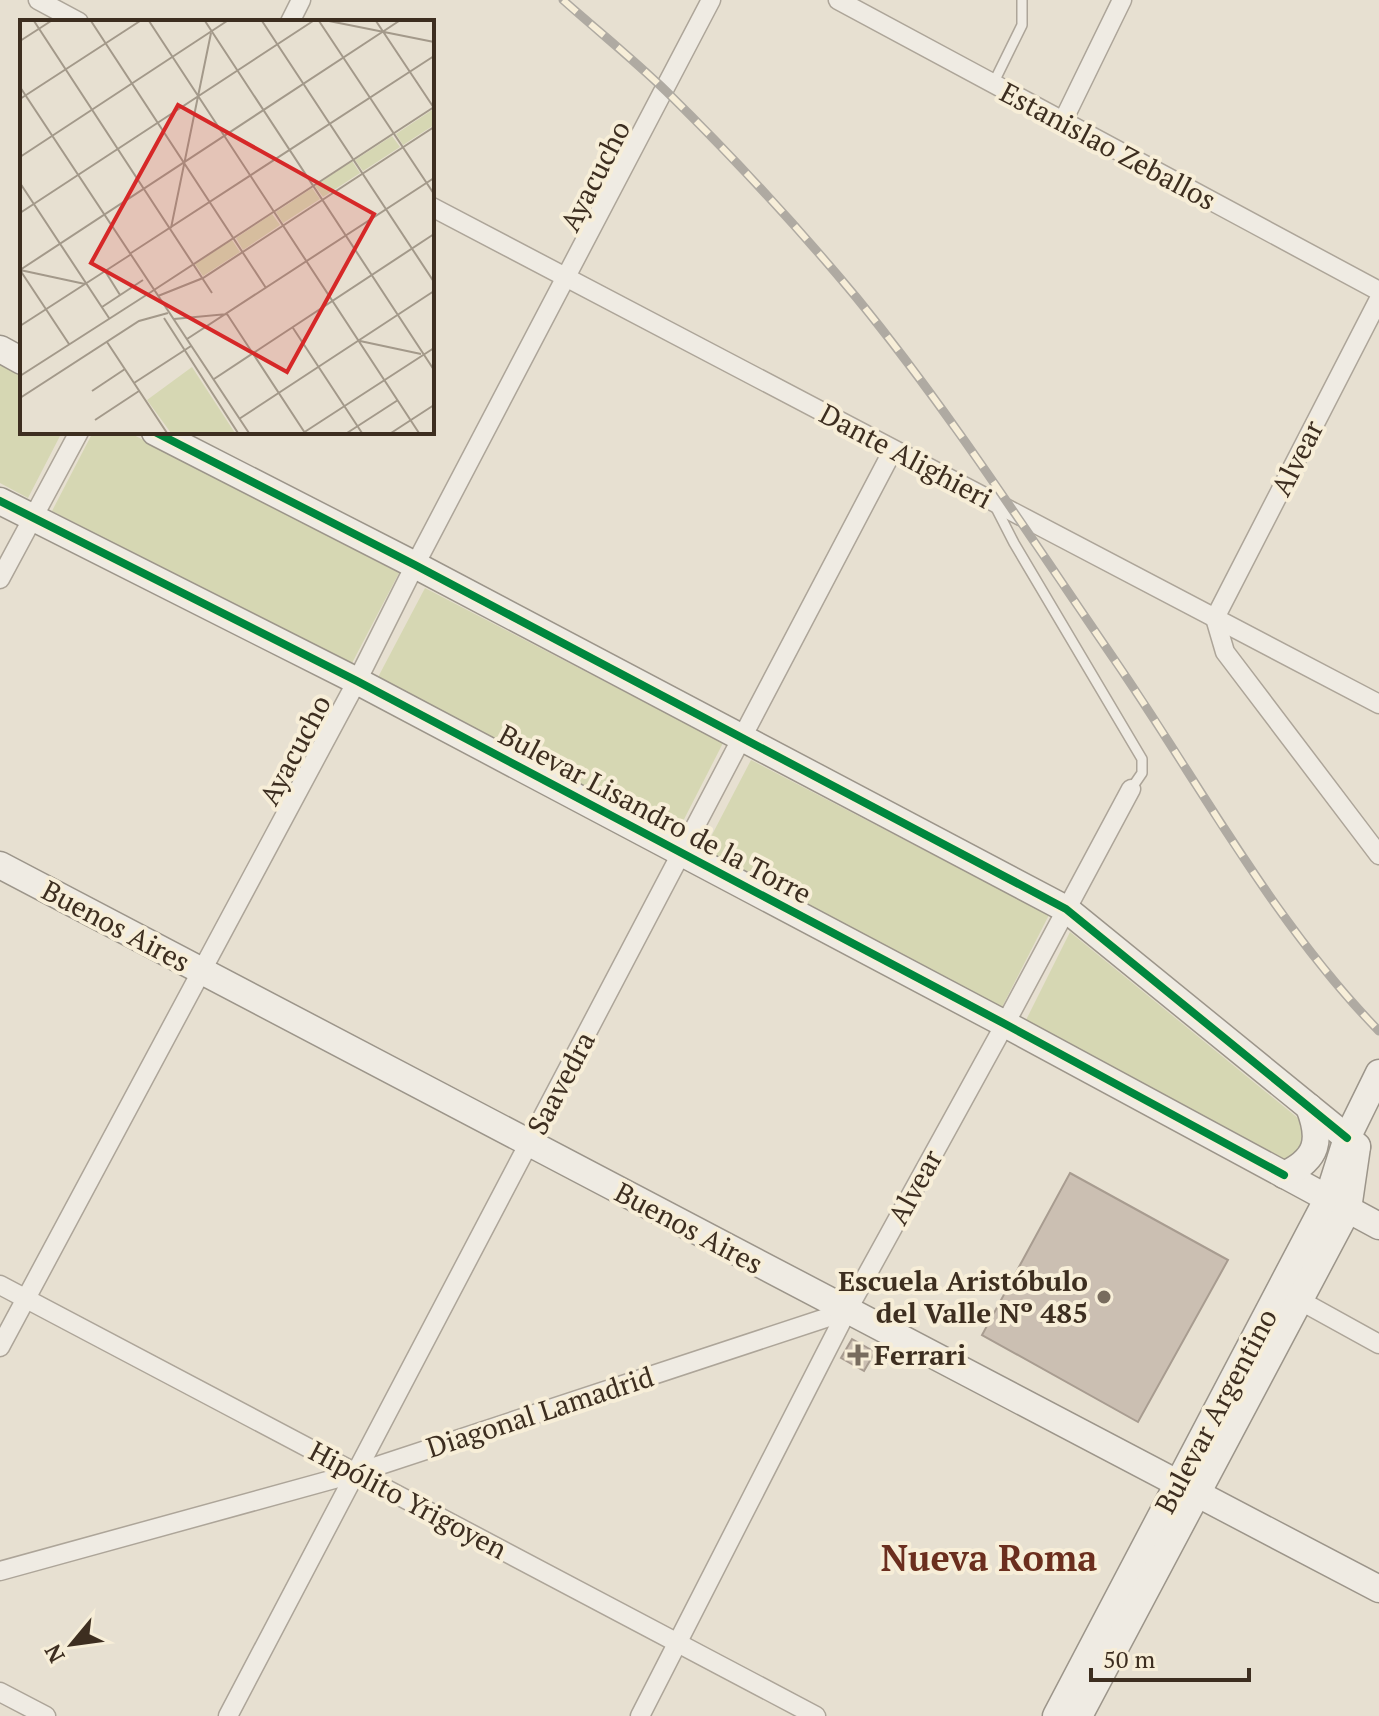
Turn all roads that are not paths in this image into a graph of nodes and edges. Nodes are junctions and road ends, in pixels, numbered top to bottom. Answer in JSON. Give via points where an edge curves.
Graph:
{"nodes":[{"id":1,"x":38,"y":0,"type":"edge"},
{"id":2,"x":301,"y":0,"type":"edge"},
{"id":3,"x":711,"y":0,"type":"edge"},
{"id":4,"x":838,"y":0,"type":"edge"},
{"id":5,"x":1022,"y":0,"type":"edge"},
{"id":6,"x":1122,"y":0,"type":"edge"},
{"id":7,"x":75,"y":20,"type":"edge"},
{"id":8,"x":291,"y":20,"type":"edge"},
{"id":9,"x":993,"y":84,"type":"junction"},
{"id":10,"x":1063,"y":121,"type":"junction"},
{"id":11,"x":434,"y":208,"type":"edge"},
{"id":12,"x":568,"y":277,"type":"junction"},
{"id":13,"x":1379,"y":291,"type":"edge"},
{"id":14,"x":1379,"y":299,"type":"edge"},
{"id":15,"x":0,"y":349,"type":"edge"},
{"id":16,"x":20,"y":360,"type":"edge"},
{"id":17,"x":78,"y":434,"type":"edge"},
{"id":18,"x":159,"y":434,"type":"edge"},
{"id":19,"x":893,"y":450,"type":"junction"},
{"id":20,"x":0,"y":501,"type":"edge"},
{"id":21,"x":992,"y":501,"type":"junction"},
{"id":22,"x":33,"y":519,"type":"junction"},
{"id":23,"x":415,"y":565,"type":"junction"},
{"id":24,"x":0,"y":579,"type":"edge"},
{"id":25,"x":1215,"y":618,"type":"junction"},
{"id":26,"x":357,"y":681,"type":"junction"},
{"id":27,"x":1379,"y":704,"type":"edge"},
{"id":28,"x":742,"y":739,"type":"junction"},
{"id":29,"x":1131,"y":789,"type":"joint"},
{"id":30,"x":682,"y":854,"type":"junction"},
{"id":31,"x":1379,"y":855,"type":"edge"},
{"id":32,"x":0,"y":865,"type":"edge"},
{"id":33,"x":1066,"y":909,"type":"junction"},
{"id":34,"x":201,"y":970,"type":"junction"},
{"id":35,"x":1005,"y":1024,"type":"junction"},
{"id":36,"x":1379,"y":1073,"type":"edge"},
{"id":37,"x":1309,"y":1107,"type":"junction"},
{"id":38,"x":1352,"y":1142,"type":"junction"},
{"id":39,"x":529,"y":1143,"type":"junction"},
{"id":40,"x":1284,"y":1175,"type":"junction"},
{"id":41,"x":1338,"y":1204,"type":"junction"},
{"id":42,"x":1379,"y":1226,"type":"edge"},
{"id":43,"x":0,"y":1285,"type":"edge"},
{"id":44,"x":27,"y":1299,"type":"junction"},
{"id":45,"x":1301,"y":1301,"type":"junction"},
{"id":46,"x":847,"y":1311,"type":"junction"},
{"id":47,"x":1379,"y":1344,"type":"edge"},
{"id":48,"x":0,"y":1347,"type":"edge"},
{"id":49,"x":356,"y":1473,"type":"junction"},
{"id":50,"x":1187,"y":1490,"type":"junction"},
{"id":51,"x":0,"y":1571,"type":"edge"},
{"id":52,"x":1379,"y":1589,"type":"edge"},
{"id":53,"x":679,"y":1644,"type":"junction"},
{"id":54,"x":0,"y":1692,"type":"edge"},
{"id":55,"x":46,"y":1716,"type":"edge"},
{"id":56,"x":228,"y":1716,"type":"edge"},
{"id":57,"x":640,"y":1716,"type":"edge"},
{"id":58,"x":816,"y":1716,"type":"edge"},
{"id":59,"x":1056,"y":1716,"type":"edge"},
{"id":60,"x":1079,"y":1716,"type":"edge"}],
"edges":[{"from":1,"to":7,"type":"street"},
{"from":2,"to":8,"type":"street"},
{"from":3,"to":12,"type":"street","name":"Ayacucho"},
{"from":4,"to":9,"type":"street","name":"Estanislao Zeballos"},
{"from":5,"to":9,"type":"lane","via":[[1022,25]]},
{"from":6,"to":10,"type":"street"},
{"from":9,"to":10,"type":"street","name":"Estanislao Zeballos"},
{"from":10,"to":13,"type":"street","name":"Estanislao Zeballos"},
{"from":11,"to":12,"type":"street","name":"Dante Alighieri"},
{"from":12,"to":19,"type":"street","name":"Dante Alighieri"},
{"from":12,"to":23,"type":"street","name":"Ayacucho"},
{"from":14,"to":25,"type":"street","name":"Alvear"},
{"from":15,"to":16,"type":"main road"},
{"from":17,"to":22,"type":"street"},
{"from":18,"to":23,"type":"main road"},
{"from":19,"to":21,"type":"street","name":"Dante Alighieri"},
{"from":19,"to":28,"type":"street","name":"Saavedra"},
{"from":20,"to":22,"type":"main road","name":"Bulevar Lisandro de la Torre"},
{"from":21,"to":25,"type":"street","name":"Dante Alighieri"},
{"from":21,"to":29,"type":"lane","via":[[1142,759],[1142,773]]},
{"from":22,"to":24,"type":"street"},
{"from":22,"to":26,"type":"main road","name":"Bulevar Lisandro de la Torre"},
{"from":23,"to":26,"type":"street","name":"Ayacucho"},
{"from":23,"to":28,"type":"main road"},
{"from":25,"to":27,"type":"street","name":"Dante Alighieri"},
{"from":25,"to":31,"type":"street","via":[[1225,652]]},
{"from":26,"to":30,"type":"main road","name":"Bulevar Lisandro de la Torre"},
{"from":26,"to":34,"type":"street","name":"Ayacucho"},
{"from":28,"to":30,"type":"street","name":"Saavedra"},
{"from":28,"to":33,"type":"main road"},
{"from":29,"to":33,"type":"street","name":"Alvear"},
{"from":30,"to":35,"type":"main road","name":"Bulevar Lisandro de la Torre"},
{"from":30,"to":39,"type":"street","name":"Saavedra"},
{"from":32,"to":34,"type":"main road","name":"Buenos Aires"},
{"from":33,"to":35,"type":"street","name":"Alvear"},
{"from":33,"to":37,"type":"main road"},
{"from":34,"to":39,"type":"main road","name":"Buenos Aires"},
{"from":34,"to":44,"type":"street","name":"Ayacucho"},
{"from":35,"to":40,"type":"main road","name":"Bulevar Lisandro de la Torre"},
{"from":35,"to":46,"type":"street","name":"Alvear"},
{"from":36,"to":38,"type":"main road","name":"Bulevar Argentino"},
{"from":37,"to":38,"type":"main road"},
{"from":37,"to":40,"type":"main road","via":[[1317,1129],[1313,1153]]},
{"from":38,"to":41,"type":"main road","name":"Bulevar Argentino"},
{"from":39,"to":46,"type":"main road","name":"Buenos Aires"},
{"from":39,"to":49,"type":"street","name":"Saavedra"},
{"from":40,"to":41,"type":"main road","name":"Bulevar Lisandro de la Torre"},
{"from":41,"to":42,"type":"main road","name":"Bulevar Lisandro de la Torre"},
{"from":41,"to":45,"type":"main road","name":"Bulevar Argentino"},
{"from":41,"to":50,"type":"main road","name":"Bulevar Argentino"},
{"from":43,"to":44,"type":"street","name":"Hipólito Yrigoyen"},
{"from":44,"to":48,"type":"street","name":"Ayacucho"},
{"from":44,"to":49,"type":"street","name":"Hipólito Yrigoyen"},
{"from":45,"to":47,"type":"street"},
{"from":45,"to":50,"type":"main road","name":"Bulevar Argentino"},
{"from":46,"to":49,"type":"street","name":"Diagonal Lamadrid"},
{"from":46,"to":50,"type":"main road","name":"Buenos Aires"},
{"from":46,"to":53,"type":"street","name":"Alvear"},
{"from":49,"to":51,"type":"street","name":"Diagonal Lamadrid"},
{"from":49,"to":53,"type":"street","name":"Hipólito Yrigoyen"},
{"from":49,"to":56,"type":"street","name":"Saavedra"},
{"from":50,"to":52,"type":"main road","name":"Buenos Aires"},
{"from":50,"to":59,"type":"main road","name":"Bulevar Argentino"},
{"from":50,"to":60,"type":"main road","name":"Bulevar Argentino"},
{"from":53,"to":57,"type":"street","name":"Alvear"},
{"from":53,"to":58,"type":"street","name":"Hipólito Yrigoyen"},
{"from":54,"to":55,"type":"street"}]}
